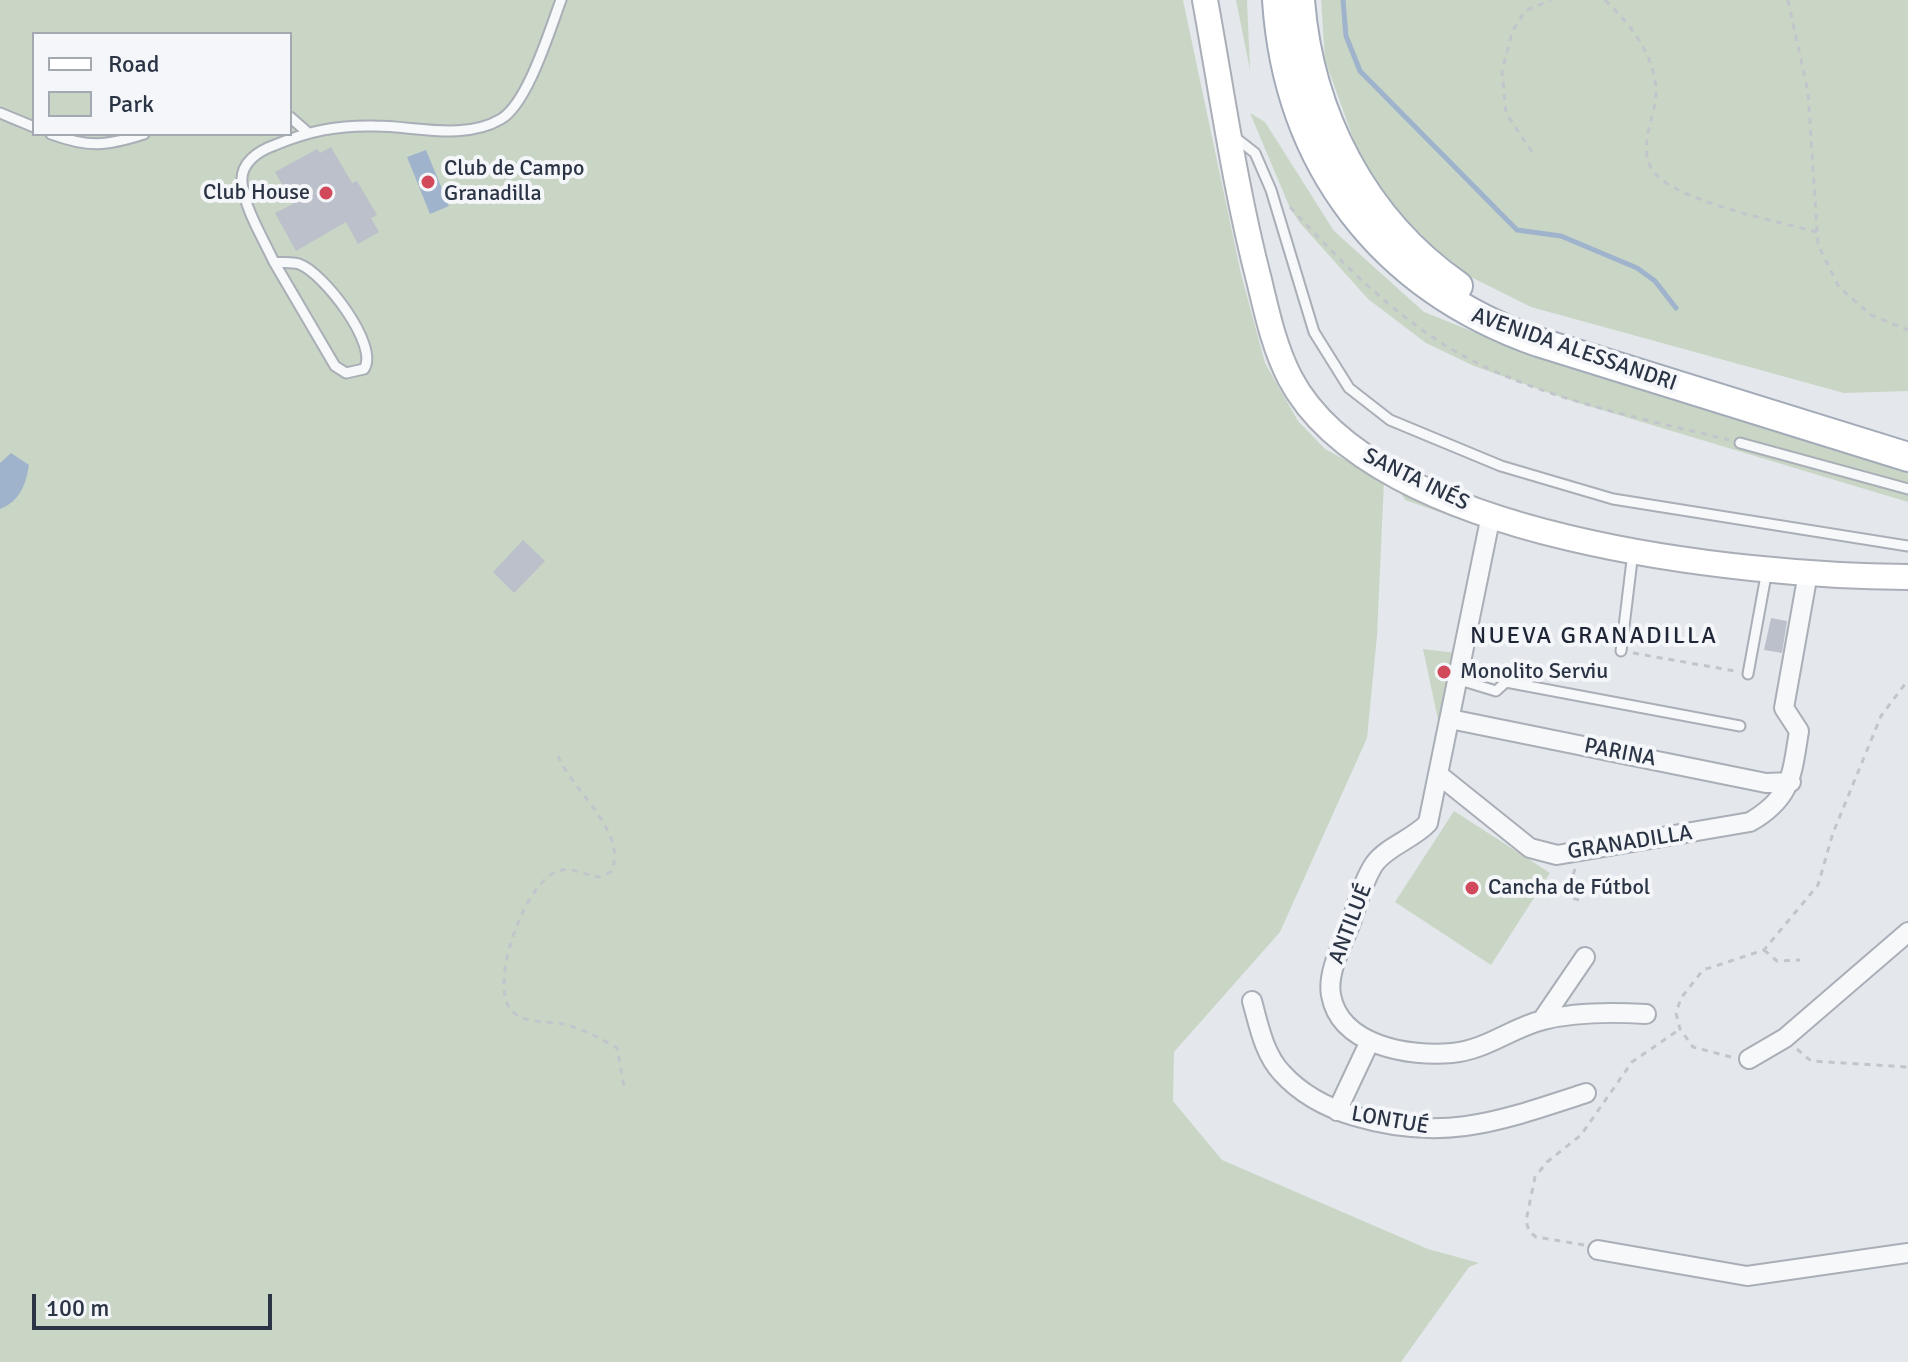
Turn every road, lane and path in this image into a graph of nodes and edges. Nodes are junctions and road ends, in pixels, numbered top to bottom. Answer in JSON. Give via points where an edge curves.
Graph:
{"nodes":[{"id":1,"x":561,"y":0,"type":"edge"},
{"id":2,"x":1205,"y":0,"type":"edge"},
{"id":3,"x":1277,"y":0,"type":"edge"},
{"id":4,"x":1300,"y":0,"type":"edge"},
{"id":5,"x":1551,"y":0,"type":"edge"},
{"id":6,"x":1605,"y":0,"type":"edge"},
{"id":7,"x":1788,"y":0,"type":"edge"},
{"id":8,"x":0,"y":113,"type":"edge"},
{"id":9,"x":292,"y":119,"type":"edge"},
{"id":10,"x":32,"y":126,"type":"edge"},
{"id":11,"x":306,"y":131,"type":"junction"},
{"id":12,"x":1229,"y":134,"type":"junction"},
{"id":13,"x":57,"y":136,"type":"edge"},
{"id":14,"x":137,"y":136,"type":"edge"},
{"id":15,"x":1532,"y":152,"type":"dead end"},
{"id":16,"x":1817,"y":232,"type":"junction"},
{"id":17,"x":274,"y":262,"type":"junction"},
{"id":18,"x":1908,"y":330,"type":"edge"},
{"id":19,"x":1908,"y":438,"type":"edge"},
{"id":20,"x":1740,"y":443,"type":"dead end"},
{"id":21,"x":1908,"y":457,"type":"edge"},
{"id":22,"x":1908,"y":489,"type":"edge"},
{"id":23,"x":1491,"y":515,"type":"junction"},
{"id":24,"x":1908,"y":546,"type":"edge"},
{"id":25,"x":1633,"y":552,"type":"junction"},
{"id":26,"x":1767,"y":570,"type":"junction"},
{"id":27,"x":1808,"y":573,"type":"junction"},
{"id":28,"x":1908,"y":577,"type":"edge"},
{"id":29,"x":1621,"y":651,"type":"joint"},
{"id":30,"x":1748,"y":674,"type":"joint"},
{"id":31,"x":1460,"y":680,"type":"junction"},
{"id":32,"x":1908,"y":680,"type":"edge"},
{"id":33,"x":1450,"y":719,"type":"junction"},
{"id":34,"x":1740,"y":726,"type":"dead end"},
{"id":35,"x":558,"y":756,"type":"dead end"},
{"id":36,"x":1439,"y":775,"type":"junction"},
{"id":37,"x":1791,"y":782,"type":"junction"},
{"id":38,"x":1584,"y":851,"type":"junction"},
{"id":39,"x":1579,"y":900,"type":"dead end"},
{"id":40,"x":1908,"y":932,"type":"edge"},
{"id":41,"x":1764,"y":950,"type":"junction"},
{"id":42,"x":1585,"y":957,"type":"dead end"},
{"id":43,"x":1800,"y":960,"type":"dead end"},
{"id":44,"x":1252,"y":1001,"type":"dead end"},
{"id":45,"x":1646,"y":1014,"type":"dead end"},
{"id":46,"x":1542,"y":1020,"type":"junction"},
{"id":47,"x":1680,"y":1029,"type":"junction"},
{"id":48,"x":1785,"y":1038,"type":"junction"},
{"id":49,"x":1370,"y":1041,"type":"junction"},
{"id":50,"x":1749,"y":1059,"type":"joint"},
{"id":51,"x":1908,"y":1067,"type":"edge"},
{"id":52,"x":625,"y":1092,"type":"dead end"},
{"id":53,"x":1586,"y":1093,"type":"dead end"},
{"id":54,"x":1337,"y":1111,"type":"junction"},
{"id":55,"x":1598,"y":1250,"type":"joint"},
{"id":56,"x":1908,"y":1253,"type":"edge"}],
"edges":[{"from":1,"to":11,"type":"lane","via":[[525,90],[501,119],[436,131],[377,126]]},
{"from":2,"to":12,"type":"main road","name":"SANTA INÉS"},
{"from":3,"to":21,"type":"main road","name":"AVENIDA ALESSANDRI","via":[[1290,84],[1320,162],[1372,236],[1440,296],[1492,326],[1538,342]]},
{"from":4,"to":19,"type":"main road","name":"AVENIDA ALESSANDRI","via":[[1312,79],[1344,157],[1391,226],[1453,283],[1501,313],[1540,328]]},
{"from":5,"to":15,"type":"path","via":[[1525,11],[1512,32],[1502,72],[1506,113]]},
{"from":6,"to":16,"type":"path","via":[[1633,27],[1650,62],[1656,94],[1646,139],[1652,170],[1675,190]]},
{"from":7,"to":16,"type":"path","via":[[1808,92]]},
{"from":8,"to":10,"type":"lane"},
{"from":9,"to":11,"type":"lane"},
{"from":11,"to":17,"type":"lane","via":[[258,151],[242,182]]},
{"from":12,"to":23,"type":"main road","name":"SANTA INÉS","via":[[1248,238],[1276,345],[1300,396],[1323,424],[1367,458]]},
{"from":12,"to":24,"type":"lane","via":[[1255,153],[1271,190],[1314,332],[1349,388],[1390,420],[1501,466],[1613,499]]},
{"from":13,"to":14,"type":"lane","via":[[85,146]]},
{"from":16,"to":18,"type":"path","via":[[1839,287],[1871,315]]},
{"from":17,"to":17,"type":"lane","via":[[335,366],[346,373],[364,369],[369,357],[362,335],[324,282],[299,264]]},
{"from":20,"to":22,"type":"lane"},
{"from":23,"to":25,"type":"main road","name":"SANTA INÉS","via":[[1564,539]]},
{"from":23,"to":31,"type":"street","name":"ANTILUÉ"},
{"from":25,"to":26,"type":"main road","name":"SANTA INÉS"},
{"from":25,"to":29,"type":"lane"},
{"from":26,"to":27,"type":"main road","name":"SANTA INÉS"},
{"from":26,"to":30,"type":"lane"},
{"from":27,"to":28,"type":"main road","name":"SANTA INÉS"},
{"from":27,"to":37,"type":"street","via":[[1784,708],[1799,731]]},
{"from":29,"to":30,"type":"path"},
{"from":31,"to":33,"type":"street","name":"ANTILUÉ"},
{"from":31,"to":34,"type":"lane","via":[[1496,691],[1506,682]]},
{"from":32,"to":41,"type":"path","via":[[1881,716],[1833,833],[1818,885]]},
{"from":33,"to":36,"type":"street","name":"ANTILUÉ"},
{"from":33,"to":37,"type":"street","name":"PARINA","via":[[1766,783]]},
{"from":35,"to":52,"type":"path","via":[[611,836],[615,864],[600,877],[558,871],[537,885],[525,903],[511,949],[505,998],[513,1012],[589,1032],[617,1048]]},
{"from":36,"to":38,"type":"street","name":"GRANADILLA","via":[[1530,848],[1557,855]]},
{"from":36,"to":49,"type":"street","name":"ANTILUÉ","via":[[1428,823],[1376,862],[1333,971],[1331,994],[1337,1013]]},
{"from":37,"to":38,"type":"street","name":"GRANADILLA","via":[[1767,812],[1750,822]]},
{"from":38,"to":39,"type":"path","via":[[1567,884],[1566,896]]},
{"from":40,"to":48,"type":"street"},
{"from":41,"to":43,"type":"path","via":[[1777,961]]},
{"from":41,"to":47,"type":"path","via":[[1703,970],[1681,998],[1676,1013]]},
{"from":42,"to":46,"type":"street"},
{"from":44,"to":54,"type":"street","name":"LONTUÉ","via":[[1263,1043],[1280,1072]]},
{"from":45,"to":46,"type":"street","name":"ANTILUÉ"},
{"from":46,"to":49,"type":"street","name":"ANTILUÉ","via":[[1487,1045],[1454,1053],[1415,1054]]},
{"from":47,"to":50,"type":"path","via":[[1693,1047]]},
{"from":47,"to":55,"type":"path","via":[[1632,1062],[1581,1135],[1535,1177],[1526,1221],[1531,1234]]},
{"from":48,"to":50,"type":"street"},
{"from":48,"to":51,"type":"path","via":[[1811,1061]]},
{"from":49,"to":54,"type":"street"},
{"from":53,"to":54,"type":"street","name":"LONTUÉ","via":[[1457,1129],[1423,1130]]},
{"from":55,"to":56,"type":"street","via":[[1747,1276]]}]}
